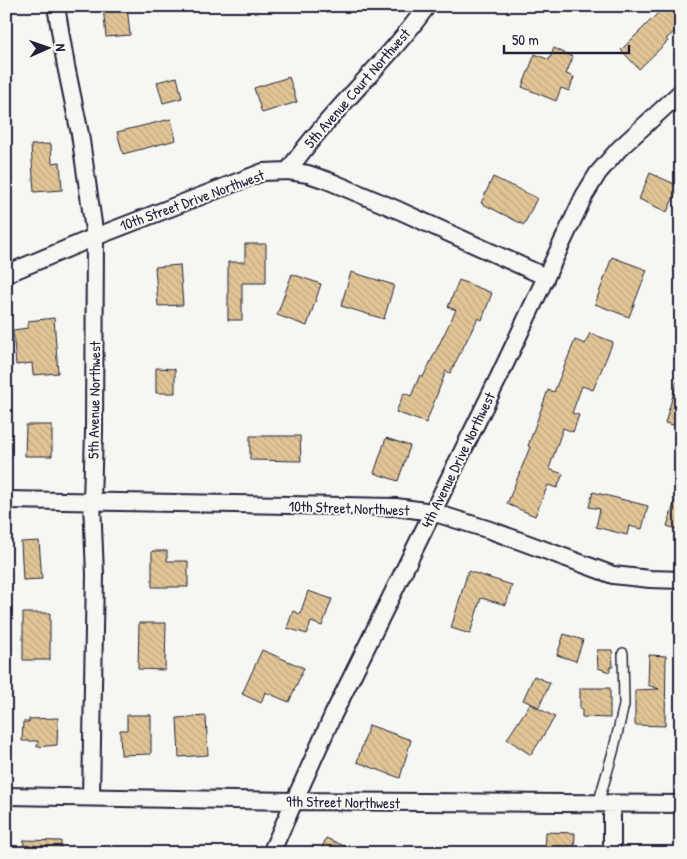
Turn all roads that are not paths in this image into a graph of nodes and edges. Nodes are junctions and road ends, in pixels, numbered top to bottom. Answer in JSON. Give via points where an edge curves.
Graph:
{"nodes":[{"id":1,"x":56,"y":6,"type":"edge"},
{"id":2,"x":427,"y":6,"type":"edge"},
{"id":3,"x":681,"y":92,"type":"edge"},
{"id":4,"x":288,"y":171,"type":"junction"},
{"id":5,"x":94,"y":236,"type":"junction"},
{"id":6,"x":6,"y":274,"type":"edge"},
{"id":7,"x":546,"y":277,"type":"junction"},
{"id":8,"x":6,"y":500,"type":"edge"},
{"id":9,"x":92,"y":502,"type":"junction"},
{"id":10,"x":432,"y":512,"type":"junction"},
{"id":11,"x":681,"y":580,"type":"edge"},
{"id":12,"x":623,"y":653,"type":"dead end"},
{"id":13,"x":6,"y":796,"type":"edge"},
{"id":14,"x":91,"y":797,"type":"junction"},
{"id":15,"x":294,"y":801,"type":"junction"},
{"id":16,"x":605,"y":804,"type":"junction"},
{"id":17,"x":681,"y":804,"type":"edge"},
{"id":18,"x":271,"y":853,"type":"edge"},
{"id":19,"x":612,"y":853,"type":"edge"}],
"edges":[{"from":1,"to":5,"type":"street","name":"5th Avenue Northwest","via":[[80,134]]},
{"from":2,"to":4,"type":"street","name":"5th Avenue Court Northwest"},
{"from":3,"to":7,"type":"street","name":"4th Avenue Drive Northwest","via":[[618,149],[598,173]]},
{"from":4,"to":5,"type":"street","name":"10th Street Drive Northwest","via":[[263,172]]},
{"from":4,"to":7,"type":"street","name":"10th Street Drive Northwest","via":[[329,181]]},
{"from":5,"to":6,"type":"street","name":"10th Street Drive Northwest"},
{"from":5,"to":9,"type":"street","name":"5th Avenue Northwest"},
{"from":7,"to":10,"type":"street","name":"4th Avenue Drive Northwest"},
{"from":8,"to":9,"type":"street","name":"10th Street Northwest"},
{"from":9,"to":10,"type":"street","name":"10th Street Northwest","via":[[396,506]]},
{"from":9,"to":14,"type":"street","name":"5th Avenue Northwest","via":[[95,574]]},
{"from":10,"to":11,"type":"street","name":"10th Street Northwest","via":[[614,575]]},
{"from":10,"to":15,"type":"street","name":"4th Avenue Drive Northwest"},
{"from":12,"to":16,"type":"lane","via":[[624,704]]},
{"from":13,"to":14,"type":"street","name":"9th Street Northwest"},
{"from":14,"to":15,"type":"street","name":"9th Street Northwest"},
{"from":15,"to":16,"type":"street","name":"9th Street Northwest"},
{"from":15,"to":18,"type":"street","name":"4th Avenue Drive Northwest"},
{"from":16,"to":17,"type":"street","name":"9th Street Northwest"},
{"from":16,"to":19,"type":"street"}]}
